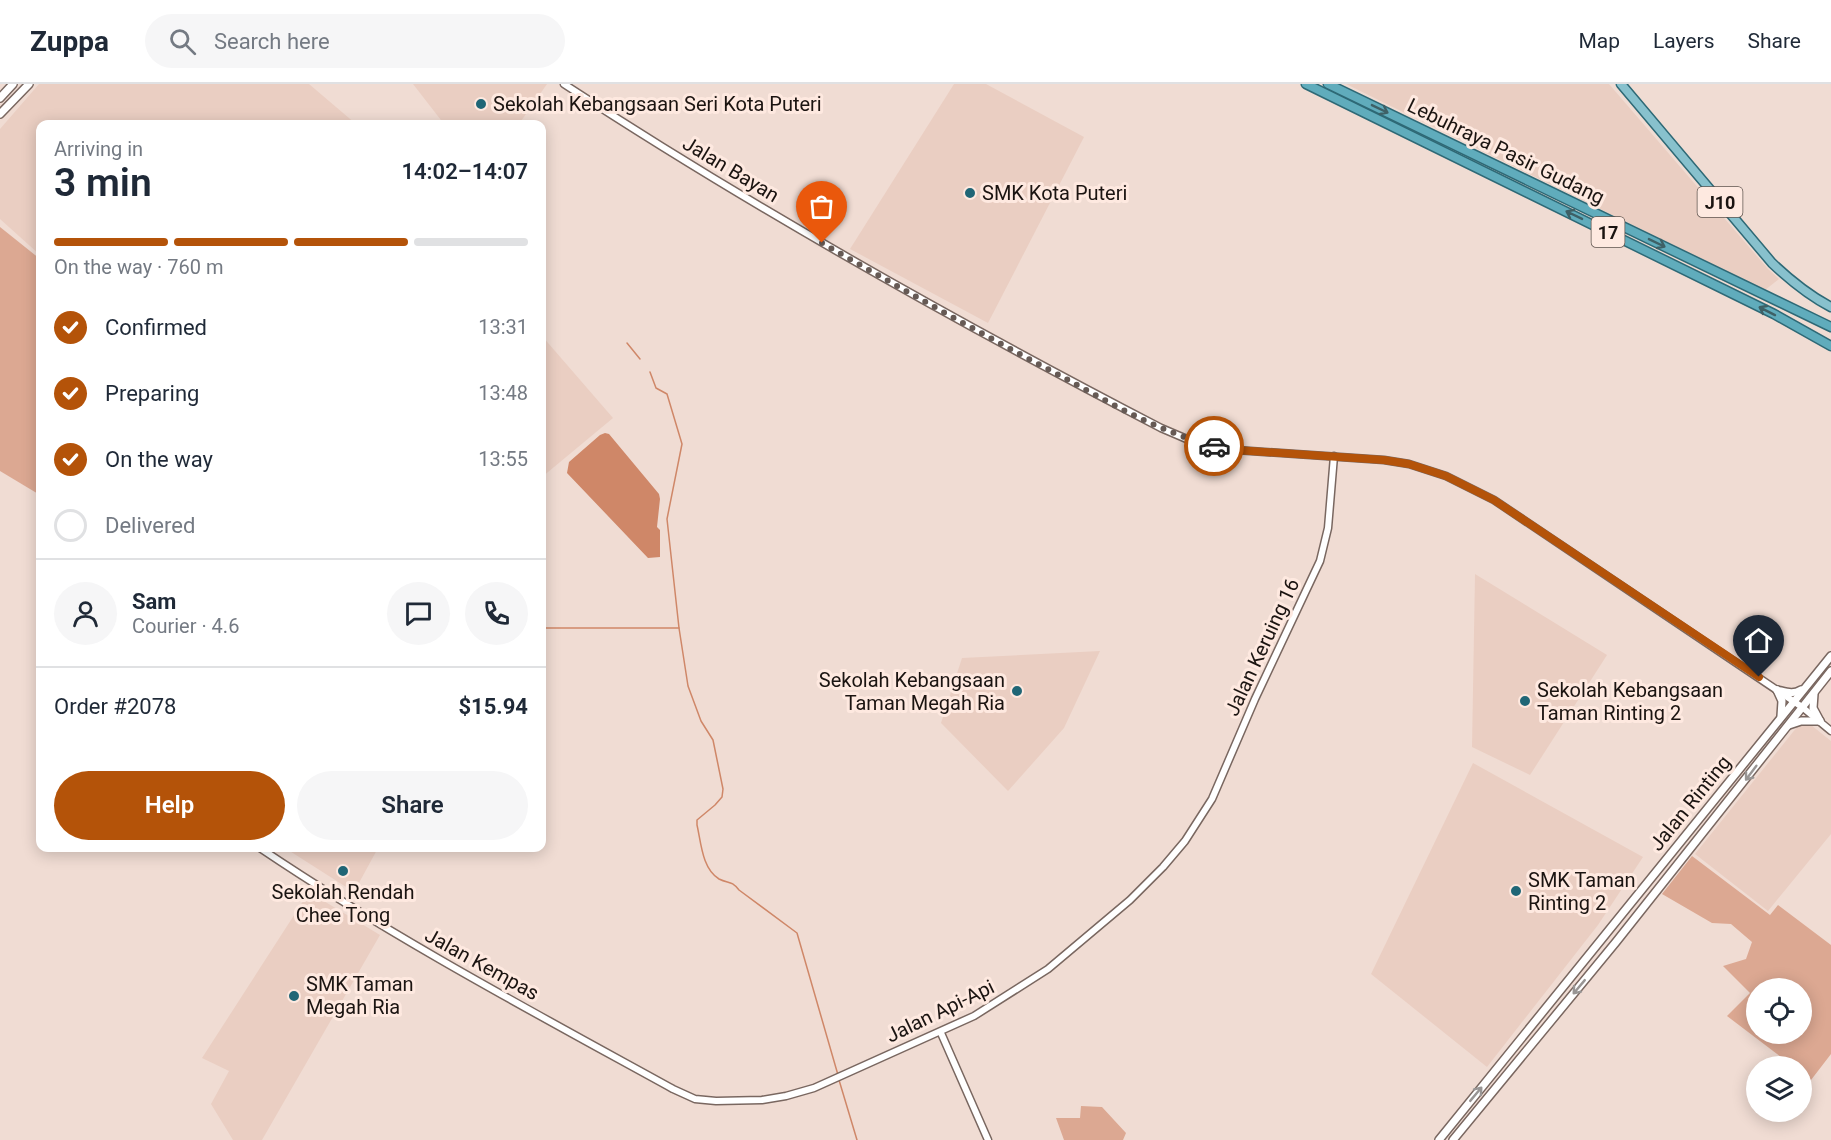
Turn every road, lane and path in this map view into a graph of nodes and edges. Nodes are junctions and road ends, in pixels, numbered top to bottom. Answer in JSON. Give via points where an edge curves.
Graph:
{"nodes":[{"id":1,"x":13,"y":84,"type":"edge"},
{"id":2,"x":28,"y":84,"type":"edge"},
{"id":3,"x":564,"y":84,"type":"edge"},
{"id":4,"x":1306,"y":84,"type":"edge"},
{"id":5,"x":1328,"y":84,"type":"edge"},
{"id":6,"x":1621,"y":84,"type":"edge"},
{"id":7,"x":0,"y":98,"type":"edge"},
{"id":8,"x":0,"y":114,"type":"edge"},
{"id":9,"x":1831,"y":307,"type":"edge"},
{"id":10,"x":1831,"y":327,"type":"edge"},
{"id":11,"x":1831,"y":346,"type":"edge"},
{"id":12,"x":1334,"y":456,"type":"junction"},
{"id":13,"x":1831,"y":656,"type":"edge"},
{"id":14,"x":1831,"y":671,"type":"edge"},
{"id":15,"x":1806,"y":687,"type":"junction"},
{"id":16,"x":1777,"y":690,"type":"junction"},
{"id":17,"x":1814,"y":692,"type":"junction"},
{"id":18,"x":1795,"y":702,"type":"junction"},
{"id":19,"x":1802,"y":706,"type":"junction"},
{"id":20,"x":1780,"y":718,"type":"junction"},
{"id":21,"x":1820,"y":722,"type":"junction"},
{"id":22,"x":1786,"y":726,"type":"junction"},
{"id":23,"x":1831,"y":731,"type":"edge"},
{"id":24,"x":1185,"y":840,"type":"joint"},
{"id":25,"x":266,"y":852,"type":"edge"},
{"id":26,"x":941,"y":1033,"type":"junction"},
{"id":27,"x":695,"y":1099,"type":"joint"},
{"id":28,"x":988,"y":1140,"type":"edge"},
{"id":29,"x":1439,"y":1140,"type":"edge"},
{"id":30,"x":1453,"y":1140,"type":"edge"}],
"edges":[{"from":1,"to":7,"type":"main road"},
{"from":2,"to":8,"type":"main road"},
{"from":3,"to":12,"type":"street","name":"Jalan Bayan","via":[[842,254],[1161,428],[1189,440],[1236,450]]},
{"from":11,"to":4,"type":"highway","name":"Lebuhraya Pasir Gudang","number":"17","one_way":true},
{"from":5,"to":10,"type":"highway","name":"Lebuhraya Pasir Gudang","number":"17","one_way":true},
{"from":6,"to":9,"type":"main road","number":"J10","via":[[1772,263],[1798,287]]},
{"from":12,"to":16,"type":"street","name":"Jalan Bayan","via":[[1409,464],[1470,486]]},
{"from":12,"to":24,"type":"street","name":"Jalan Keruing 16","via":[[1328,528],[1320,561],[1212,799]]},
{"from":13,"to":15,"type":"main road","name":"Jalan Rinting"},
{"from":14,"to":17,"type":"main road","name":"Jalan Rinting"},
{"from":15,"to":16,"type":"main road","via":[[1796,693]]},
{"from":15,"to":18,"type":"main road","name":"Jalan Rinting"},
{"from":16,"to":18,"type":"street","name":"Jalan Bayan"},
{"from":16,"to":20,"type":"main road","via":[[1782,701]]},
{"from":17,"to":19,"type":"main road","name":"Jalan Rinting"},
{"from":17,"to":21,"type":"main road","via":[[1813,708]]},
{"from":18,"to":19,"type":"street","name":"Jalan Bayan"},
{"from":18,"to":20,"type":"main road","name":"Jalan Rinting"},
{"from":19,"to":21,"type":"street","name":"Jalan Bayan"},
{"from":19,"to":22,"type":"main road","name":"Jalan Rinting"},
{"from":29,"to":20,"type":"main road","name":"Jalan Rinting","one_way":true},
{"from":21,"to":22,"type":"main road","via":[[1801,721]]},
{"from":21,"to":23,"type":"street","name":"Jalan Bayan"},
{"from":22,"to":30,"type":"main road","name":"Jalan Rinting","one_way":true},
{"from":24,"to":26,"type":"street","name":"Jalan Api-Api","via":[[1130,900],[1048,969]]},
{"from":25,"to":27,"type":"street","name":"Jalan Kempas","via":[[461,972]]},
{"from":26,"to":27,"type":"street","name":"Jalan Api-Api","via":[[814,1088],[786,1096],[762,1100]]},
{"from":26,"to":28,"type":"street"}]}
